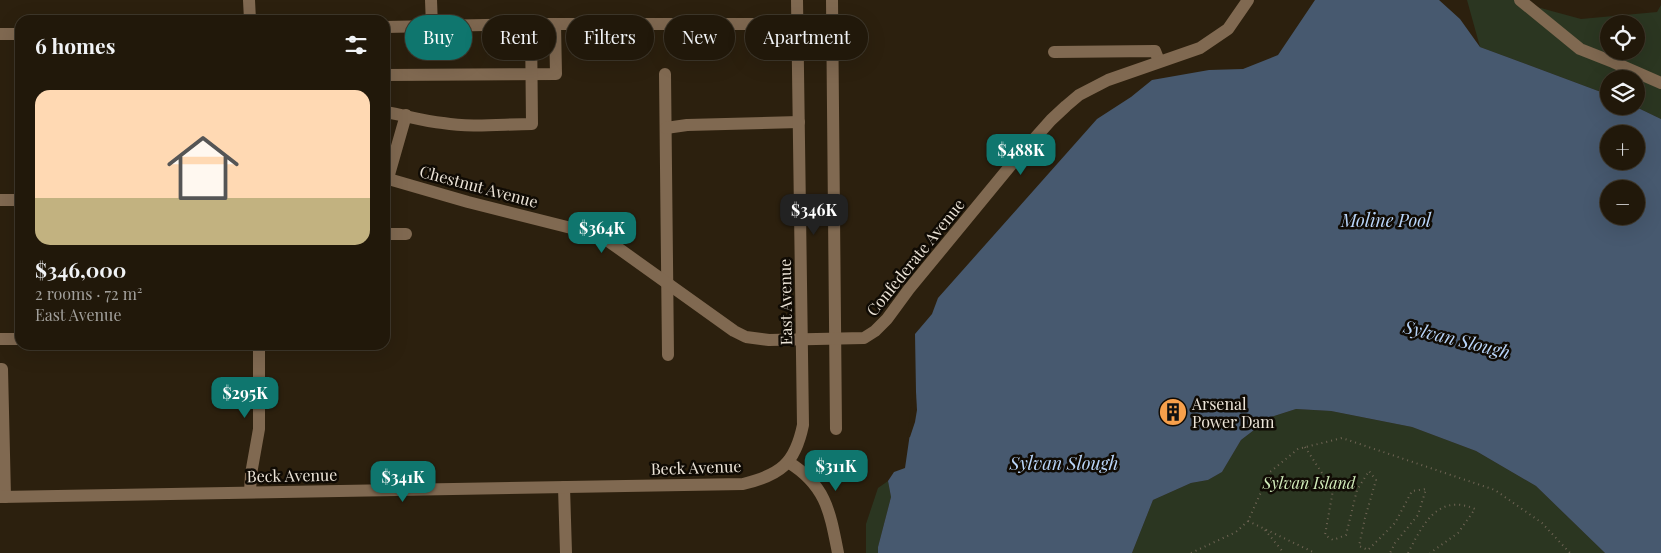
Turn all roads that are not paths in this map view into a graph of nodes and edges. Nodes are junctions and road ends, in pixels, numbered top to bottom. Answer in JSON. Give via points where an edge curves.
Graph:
{"nodes":[{"id":1,"x":249,"y":0,"type":"edge"},
{"id":2,"x":431,"y":0,"type":"edge"},
{"id":3,"x":797,"y":0,"type":"edge"},
{"id":4,"x":832,"y":0,"type":"edge"},
{"id":5,"x":1248,"y":0,"type":"edge"},
{"id":6,"x":1520,"y":0,"type":"edge"},
{"id":7,"x":250,"y":15,"type":"edge"},
{"id":8,"x":432,"y":15,"type":"edge"},
{"id":9,"x":797,"y":15,"type":"edge"},
{"id":10,"x":556,"y":24,"type":"edge"},
{"id":11,"x":745,"y":24,"type":"edge"},
{"id":12,"x":390,"y":27,"type":"edge"},
{"id":13,"x":405,"y":27,"type":"edge"},
{"id":14,"x":0,"y":34,"type":"edge"},
{"id":15,"x":15,"y":34,"type":"edge"},
{"id":16,"x":1054,"y":52,"type":"dead end"},
{"id":17,"x":532,"y":60,"type":"edge"},
{"id":18,"x":556,"y":60,"type":"edge"},
{"id":19,"x":797,"y":60,"type":"edge"},
{"id":20,"x":1159,"y":61,"type":"junction"},
{"id":21,"x":532,"y":74,"type":"junction"},
{"id":22,"x":665,"y":74,"type":"dead end"},
{"id":23,"x":390,"y":75,"type":"edge"},
{"id":24,"x":1661,"y":83,"type":"edge"},
{"id":25,"x":390,"y":113,"type":"edge"},
{"id":26,"x":406,"y":115,"type":"junction"},
{"id":27,"x":798,"y":122,"type":"junction"},
{"id":28,"x":666,"y":128,"type":"junction"},
{"id":29,"x":390,"y":165,"type":"edge"},
{"id":30,"x":390,"y":179,"type":"edge"},
{"id":31,"x":0,"y":200,"type":"edge"},
{"id":32,"x":15,"y":200,"type":"edge"},
{"id":33,"x":390,"y":234,"type":"edge"},
{"id":34,"x":406,"y":234,"type":"dead end"},
{"id":35,"x":668,"y":282,"type":"junction"},
{"id":36,"x":0,"y":339,"type":"edge"},
{"id":37,"x":15,"y":339,"type":"edge"},
{"id":38,"x":801,"y":339,"type":"junction"},
{"id":39,"x":834,"y":339,"type":"junction"},
{"id":40,"x":259,"y":350,"type":"edge"},
{"id":41,"x":668,"y":355,"type":"dead end"},
{"id":42,"x":0,"y":369,"type":"edge"},
{"id":43,"x":836,"y":429,"type":"dead end"},
{"id":44,"x":788,"y":462,"type":"junction"},
{"id":45,"x":564,"y":487,"type":"junction"},
{"id":46,"x":250,"y":492,"type":"junction"},
{"id":47,"x":3,"y":497,"type":"edge"},
{"id":48,"x":566,"y":553,"type":"edge"},
{"id":49,"x":838,"y":553,"type":"edge"}],
"edges":[{"from":1,"to":7,"type":"street"},
{"from":2,"to":8,"type":"street"},
{"from":3,"to":9,"type":"street","name":"East Avenue"},
{"from":4,"to":39,"type":"street"},
{"from":5,"to":20,"type":"street","name":"Confederate Avenue","via":[[1228,29],[1214,39],[1200,48]]},
{"from":6,"to":24,"type":"street","via":[[1580,49]]},
{"from":10,"to":11,"type":"street"},
{"from":12,"to":13,"type":"street"},
{"from":14,"to":15,"type":"street"},
{"from":16,"to":20,"type":"street","via":[[1155,51]]},
{"from":17,"to":21,"type":"street"},
{"from":18,"to":21,"type":"street","via":[[556,74]]},
{"from":19,"to":27,"type":"street","name":"East Avenue"},
{"from":20,"to":39,"type":"street","name":"Confederate Avenue","via":[[1108,80],[1079,95],[1066,106],[1011,165],[875,331],[864,338]]},
{"from":21,"to":23,"type":"street"},
{"from":21,"to":26,"type":"street","via":[[532,124],[464,125]]},
{"from":22,"to":28,"type":"street"},
{"from":25,"to":26,"type":"street"},
{"from":26,"to":29,"type":"street"},
{"from":27,"to":28,"type":"street"},
{"from":27,"to":38,"type":"street","name":"East Avenue"},
{"from":28,"to":35,"type":"street"},
{"from":30,"to":35,"type":"street","name":"Chestnut Avenue","via":[[595,234]]},
{"from":31,"to":32,"type":"street"},
{"from":33,"to":34,"type":"street"},
{"from":35,"to":38,"type":"street","name":"Chestnut Avenue","via":[[746,337]]},
{"from":35,"to":41,"type":"street"},
{"from":36,"to":37,"type":"street"},
{"from":38,"to":39,"type":"street","name":"Confederate Avenue"},
{"from":38,"to":44,"type":"street","name":"East Avenue","via":[[803,425]]},
{"from":39,"to":43,"type":"street"},
{"from":40,"to":46,"type":"street","via":[[259,429],[250,474]]},
{"from":42,"to":47,"type":"street"},
{"from":44,"to":45,"type":"street","name":"Beck Avenue","via":[[771,476],[743,484]]},
{"from":44,"to":49,"type":"street","via":[[818,488],[825,500]]},
{"from":45,"to":46,"type":"street","name":"Beck Avenue"},
{"from":45,"to":48,"type":"street"},
{"from":46,"to":47,"type":"street","name":"Beck Avenue"}]}
